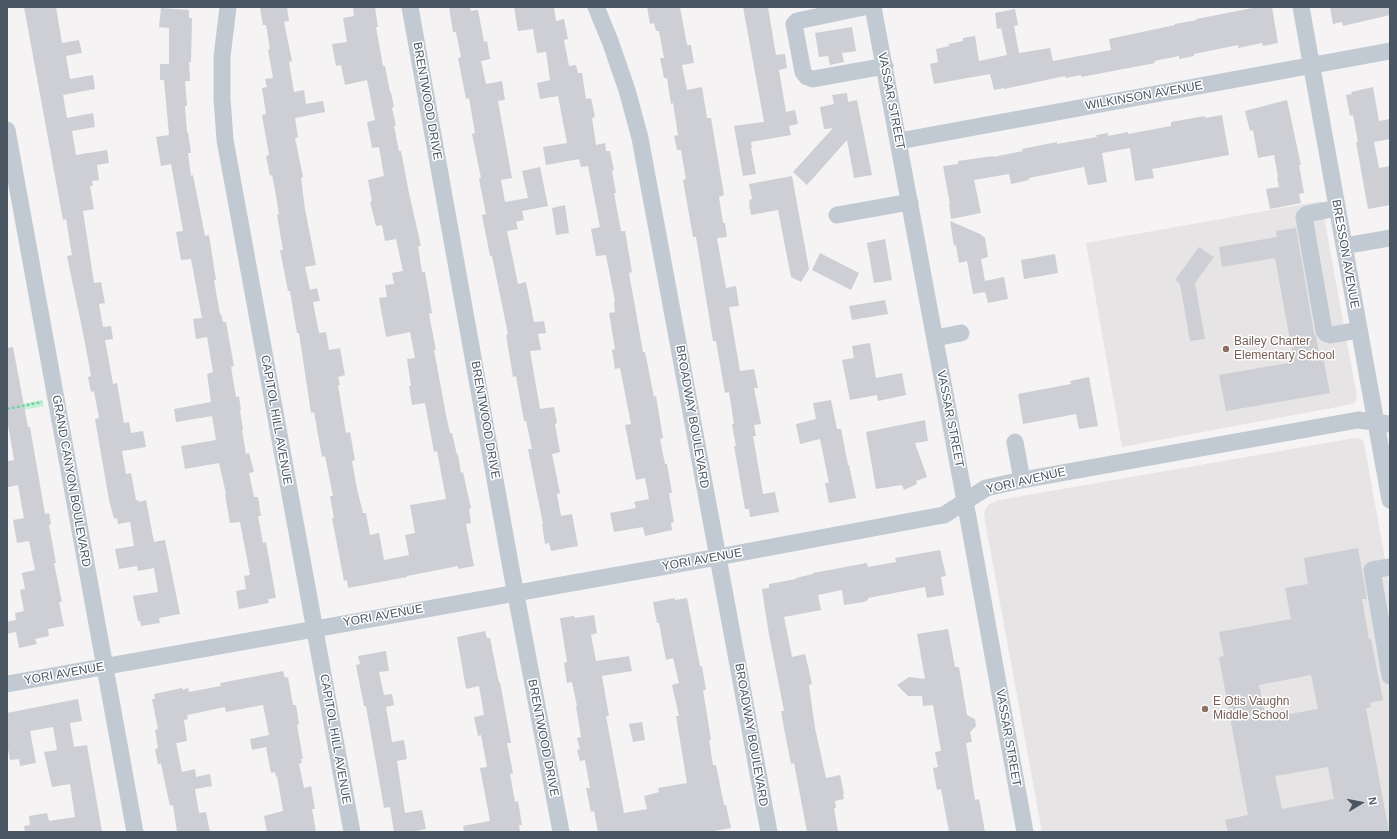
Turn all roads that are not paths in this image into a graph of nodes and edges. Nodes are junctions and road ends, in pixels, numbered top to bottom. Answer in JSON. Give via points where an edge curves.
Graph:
{"nodes":[{"id":1,"x":228,"y":7,"type":"edge"},
{"id":2,"x":410,"y":7,"type":"edge"},
{"id":3,"x":596,"y":7,"type":"edge"},
{"id":4,"x":864,"y":7,"type":"edge"},
{"id":5,"x":873,"y":7,"type":"edge"},
{"id":6,"x":1301,"y":7,"type":"edge"},
{"id":7,"x":1390,"y":51,"type":"edge"},
{"id":8,"x":1311,"y":65,"type":"junction"},
{"id":9,"x":884,"y":66,"type":"junction"},
{"id":10,"x":7,"y":130,"type":"edge"},
{"id":11,"x":899,"y":141,"type":"junction"},
{"id":12,"x":910,"y":202,"type":"junction"},
{"id":13,"x":1337,"y":208,"type":"junction"},
{"id":14,"x":837,"y":215,"type":"dead end"},
{"id":15,"x":1390,"y":238,"type":"edge"},
{"id":16,"x":1344,"y":246,"type":"junction"},
{"id":17,"x":1359,"y":330,"type":"junction"},
{"id":18,"x":960,"y":333,"type":"dead end"},
{"id":19,"x":935,"y":338,"type":"junction"},
{"id":20,"x":1383,"y":423,"type":"edge"},
{"id":21,"x":1015,"y":442,"type":"dead end"},
{"id":22,"x":1022,"y":480,"type":"junction"},
{"id":23,"x":965,"y":500,"type":"junction"},
{"id":24,"x":1390,"y":500,"type":"edge"},
{"id":25,"x":718,"y":557,"type":"junction"},
{"id":26,"x":1390,"y":567,"type":"edge"},
{"id":27,"x":516,"y":592,"type":"junction"},
{"id":28,"x":315,"y":628,"type":"junction"},
{"id":29,"x":105,"y":666,"type":"junction"},
{"id":30,"x":1390,"y":676,"type":"edge"},
{"id":31,"x":7,"y":684,"type":"edge"},
{"id":32,"x":135,"y":832,"type":"edge"},
{"id":33,"x":352,"y":832,"type":"edge"},
{"id":34,"x":561,"y":832,"type":"edge"},
{"id":35,"x":769,"y":832,"type":"edge"},
{"id":36,"x":1025,"y":832,"type":"edge"}],
"edges":[{"from":1,"to":28,"type":"street","name":"CAPITOL HILL AVENUE","via":[[222,57],[225,140]]},
{"from":2,"to":27,"type":"street","name":"BRENTWOOD DRIVE"},
{"from":3,"to":25,"type":"street","name":"BROADWAY BOULEVARD","via":[[627,90],[640,138]]},
{"from":4,"to":9,"type":"street","via":[[797,21],[794,24],[803,72],[813,79]]},
{"from":5,"to":9,"type":"street","name":"VASSAR STREET"},
{"from":6,"to":8,"type":"street","name":"BRESSON AVENUE"},
{"from":7,"to":8,"type":"street","name":"WILKINSON AVENUE"},
{"from":8,"to":11,"type":"street","name":"WILKINSON AVENUE"},
{"from":8,"to":13,"type":"street","name":"BRESSON AVENUE"},
{"from":9,"to":11,"type":"street","name":"VASSAR STREET"},
{"from":10,"to":29,"type":"street","name":"GRAND CANYON BOULEVARD"},
{"from":11,"to":12,"type":"street","name":"VASSAR STREET"},
{"from":12,"to":14,"type":"street"},
{"from":12,"to":19,"type":"street","name":"VASSAR STREET"},
{"from":13,"to":16,"type":"street","name":"BRESSON AVENUE"},
{"from":13,"to":17,"type":"street","via":[[1307,214],[1304,217],[1322,323],[1324,331],[1331,335]]},
{"from":15,"to":16,"type":"street"},
{"from":16,"to":17,"type":"street","name":"BRESSON AVENUE"},
{"from":17,"to":20,"type":"street","name":"BRESSON AVENUE"},
{"from":18,"to":19,"type":"street"},
{"from":19,"to":23,"type":"street","name":"VASSAR STREET"},
{"from":20,"to":22,"type":"street","name":"YORI AVENUE","via":[[1358,420]]},
{"from":20,"to":24,"type":"street","name":"BRESSON AVENUE"},
{"from":21,"to":22,"type":"street"},
{"from":22,"to":23,"type":"street","name":"YORI AVENUE","via":[[986,488]]},
{"from":23,"to":25,"type":"street","name":"YORI AVENUE","via":[[944,515]]},
{"from":23,"to":36,"type":"street","name":"VASSAR STREET"},
{"from":25,"to":27,"type":"street","name":"YORI AVENUE"},
{"from":25,"to":35,"type":"street","name":"BROADWAY BOULEVARD"},
{"from":26,"to":30,"type":"street","via":[[1372,570]]},
{"from":27,"to":28,"type":"street","name":"YORI AVENUE"},
{"from":27,"to":34,"type":"street","name":"BRENTWOOD DRIVE"},
{"from":28,"to":29,"type":"street","name":"YORI AVENUE"},
{"from":28,"to":33,"type":"street","name":"CAPITOL HILL AVENUE"},
{"from":29,"to":31,"type":"street","name":"YORI AVENUE"},
{"from":29,"to":32,"type":"street","name":"GRAND CANYON BOULEVARD"}]}
